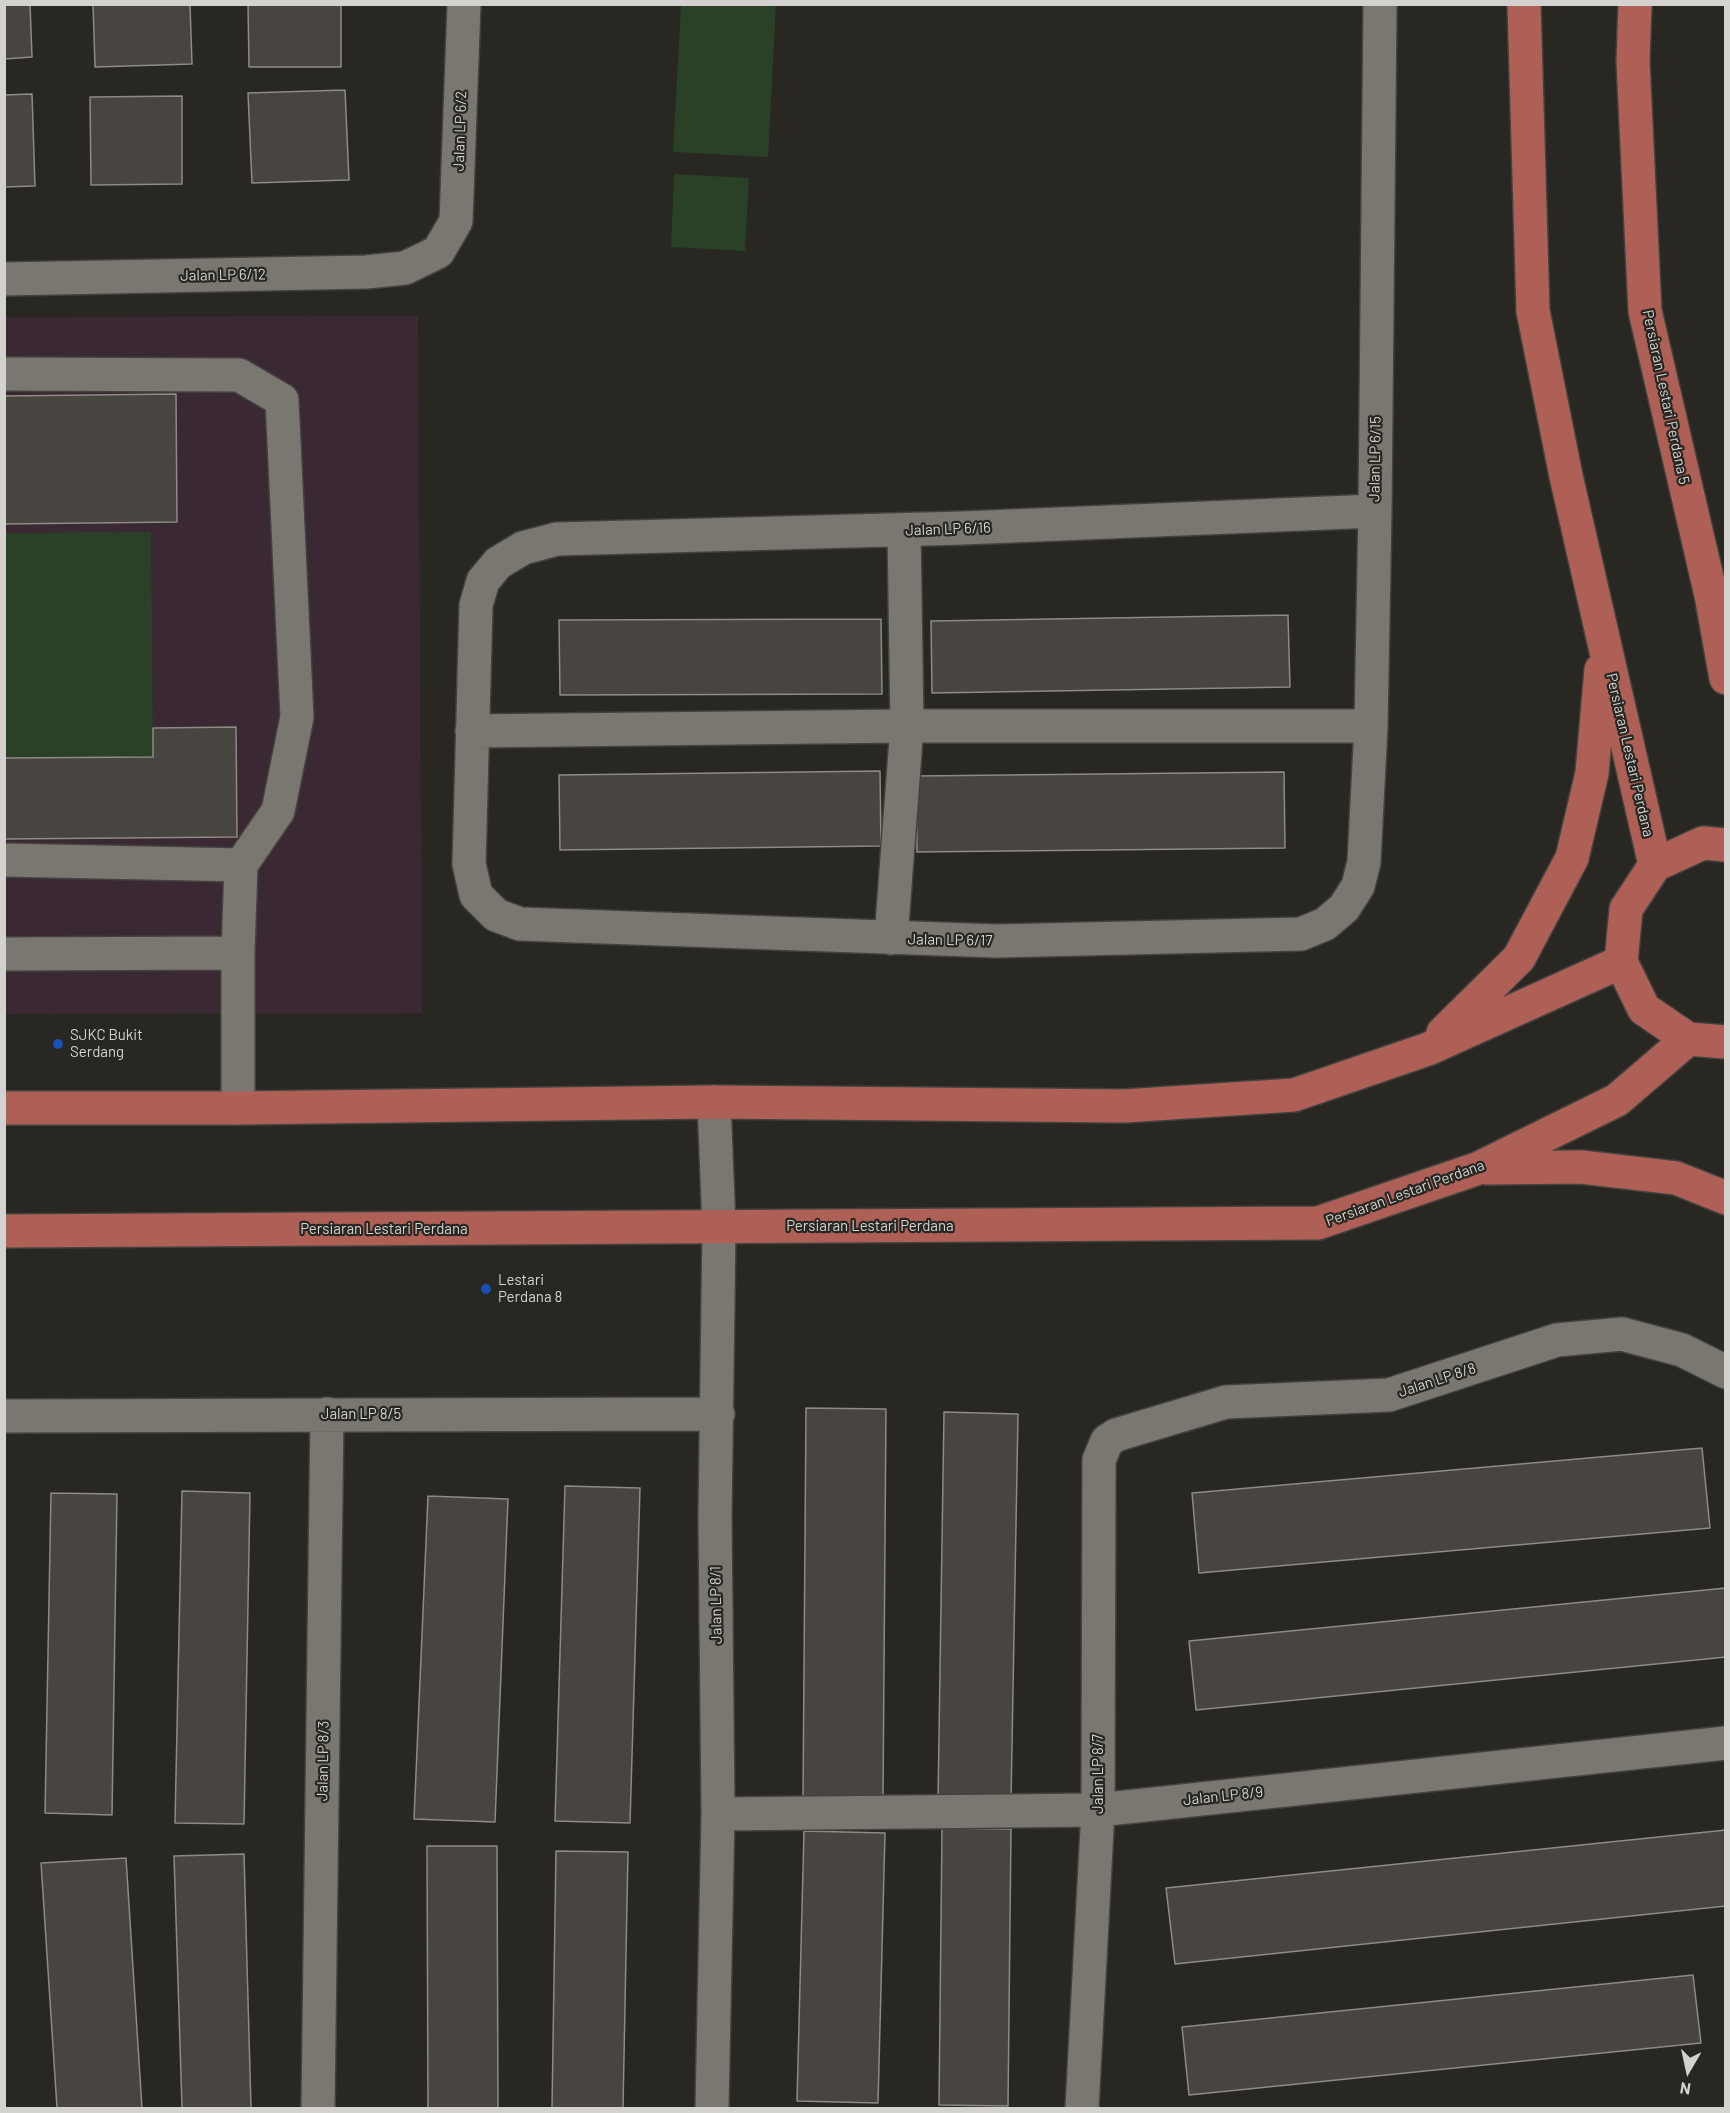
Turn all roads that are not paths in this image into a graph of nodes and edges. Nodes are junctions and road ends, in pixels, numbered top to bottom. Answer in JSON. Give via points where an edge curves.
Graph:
{"nodes":[{"id":1,"x":464,"y":4,"type":"edge"},
{"id":2,"x":1380,"y":4,"type":"edge"},
{"id":3,"x":1524,"y":4,"type":"edge"},
{"id":4,"x":1635,"y":4,"type":"edge"},
{"id":5,"x":438,"y":252,"type":"joint"},
{"id":6,"x":4,"y":279,"type":"edge"},
{"id":7,"x":4,"y":374,"type":"edge"},
{"id":8,"x":1375,"y":511,"type":"junction"},
{"id":9,"x":904,"y":530,"type":"junction"},
{"id":10,"x":1718,"y":607,"type":"edge"},
{"id":11,"x":1603,"y":644,"type":"junction"},
{"id":12,"x":1725,"y":678,"type":"edge"},
{"id":13,"x":907,"y":726,"type":"junction"},
{"id":14,"x":1371,"y":726,"type":"junction"},
{"id":15,"x":472,"y":731,"type":"junction"},
{"id":16,"x":1725,"y":844,"type":"edge"},
{"id":17,"x":4,"y":860,"type":"edge"},
{"id":18,"x":241,"y":865,"type":"junction"},
{"id":19,"x":1655,"y":865,"type":"junction"},
{"id":20,"x":1344,"y":908,"type":"joint"},
{"id":21,"x":891,"y":938,"type":"junction"},
{"id":22,"x":238,"y":953,"type":"junction"},
{"id":23,"x":4,"y":954,"type":"edge"},
{"id":24,"x":1622,"y":962,"type":"junction"},
{"id":25,"x":1688,"y":1039,"type":"junction"},
{"id":26,"x":1725,"y":1042,"type":"edge"},
{"id":27,"x":1428,"y":1049,"type":"junction"},
{"id":28,"x":714,"y":1102,"type":"junction"},
{"id":29,"x":4,"y":1108,"type":"edge"},
{"id":30,"x":238,"y":1108,"type":"junction"},
{"id":31,"x":1479,"y":1168,"type":"junction"},
{"id":32,"x":1725,"y":1198,"type":"edge"},
{"id":33,"x":718,"y":1227,"type":"junction"},
{"id":34,"x":4,"y":1231,"type":"edge"},
{"id":35,"x":1725,"y":1372,"type":"edge"},
{"id":36,"x":327,"y":1414,"type":"junction"},
{"id":37,"x":718,"y":1414,"type":"junction"},
{"id":38,"x":4,"y":1416,"type":"edge"},
{"id":39,"x":1107,"y":1441,"type":"joint"},
{"id":40,"x":1725,"y":1743,"type":"edge"},
{"id":41,"x":1098,"y":1810,"type":"junction"},
{"id":42,"x":718,"y":1814,"type":"junction"},
{"id":43,"x":318,"y":2109,"type":"edge"},
{"id":44,"x":712,"y":2109,"type":"edge"},
{"id":45,"x":1082,"y":2109,"type":"edge"}],
"edges":[{"from":1,"to":5,"type":"street","name":"Jalan LP 6/2","via":[[456,221]]},
{"from":2,"to":8,"type":"street","name":"Jalan LP 6/15"},
{"from":3,"to":11,"type":"main road","via":[[1533,311]]},
{"from":4,"to":10,"type":"main road","name":"Persiaran Lestari Perdana 5","via":[[1633,62],[1646,311]]},
{"from":5,"to":6,"type":"street","name":"Jalan LP 6/12","via":[[405,268],[366,272]]},
{"from":7,"to":18,"type":"street","via":[[239,375],[282,400],[297,717],[278,811]]},
{"from":8,"to":9,"type":"street","name":"Jalan LP 6/16"},
{"from":8,"to":14,"type":"street","name":"Jalan LP 6/15"},
{"from":9,"to":13,"type":"street"},
{"from":9,"to":15,"type":"street","name":"Jalan LP 6/16","via":[[557,539],[523,548],[490,572],[476,605]]},
{"from":10,"to":12,"type":"main road","name":"Persiaran Lestari Perdana 5"},
{"from":11,"to":19,"type":"main road","name":"Persiaran Lestari Perdana"},
{"from":11,"to":27,"type":"main road","via":[[1592,772],[1572,858],[1519,958]]},
{"from":13,"to":14,"type":"street"},
{"from":13,"to":15,"type":"street"},
{"from":13,"to":21,"type":"street"},
{"from":14,"to":20,"type":"street","name":"Jalan LP 6/15","via":[[1364,862],[1358,886]]},
{"from":15,"to":21,"type":"street","name":"Jalan LP 6/17","via":[[469,864],[476,895],[496,915],[520,924],[548,927]]},
{"from":16,"to":19,"type":"main road","via":[[1703,843]]},
{"from":17,"to":18,"type":"street"},
{"from":18,"to":22,"type":"street"},
{"from":19,"to":24,"type":"main road","via":[[1626,909]]},
{"from":20,"to":21,"type":"street","name":"Jalan LP 6/17","via":[[1325,924],[1300,934],[998,941]]},
{"from":22,"to":23,"type":"street"},
{"from":22,"to":30,"type":"street"},
{"from":24,"to":25,"type":"main road","via":[[1644,1009]]},
{"from":24,"to":27,"type":"main road"},
{"from":25,"to":26,"type":"main road"},
{"from":25,"to":31,"type":"main road","name":"Persiaran Lestari Perdana","via":[[1617,1100]]},
{"from":27,"to":28,"type":"main road","via":[[1294,1095],[1125,1106]]},
{"from":28,"to":30,"type":"main road"},
{"from":28,"to":33,"type":"street","name":"Jalan LP 8/1"},
{"from":29,"to":30,"type":"main road"},
{"from":31,"to":32,"type":"main road","via":[[1581,1167],[1676,1178]]},
{"from":31,"to":33,"type":"main road","name":"Persiaran Lestari Perdana","via":[[1318,1223]]},
{"from":33,"to":34,"type":"main road","name":"Persiaran Lestari Perdana"},
{"from":33,"to":37,"type":"street","name":"Jalan LP 8/1"},
{"from":35,"to":39,"type":"street","name":"Jalan LP 8/8","via":[[1682,1350],[1622,1334],[1557,1340],[1389,1395],[1226,1402]]},
{"from":36,"to":37,"type":"street","name":"Jalan LP 8/5"},
{"from":36,"to":38,"type":"street","name":"Jalan LP 8/5"},
{"from":36,"to":43,"type":"street","name":"Jalan LP 8/3"},
{"from":37,"to":42,"type":"street","name":"Jalan LP 8/1"},
{"from":39,"to":41,"type":"street","name":"Jalan LP 8/7","via":[[1099,1460]]},
{"from":40,"to":41,"type":"street","name":"Jalan LP 8/9"},
{"from":41,"to":42,"type":"street","name":"Jalan LP 8/9"},
{"from":41,"to":45,"type":"street","name":"Jalan LP 8/7"},
{"from":42,"to":44,"type":"street","name":"Jalan LP 8/1"}]}
